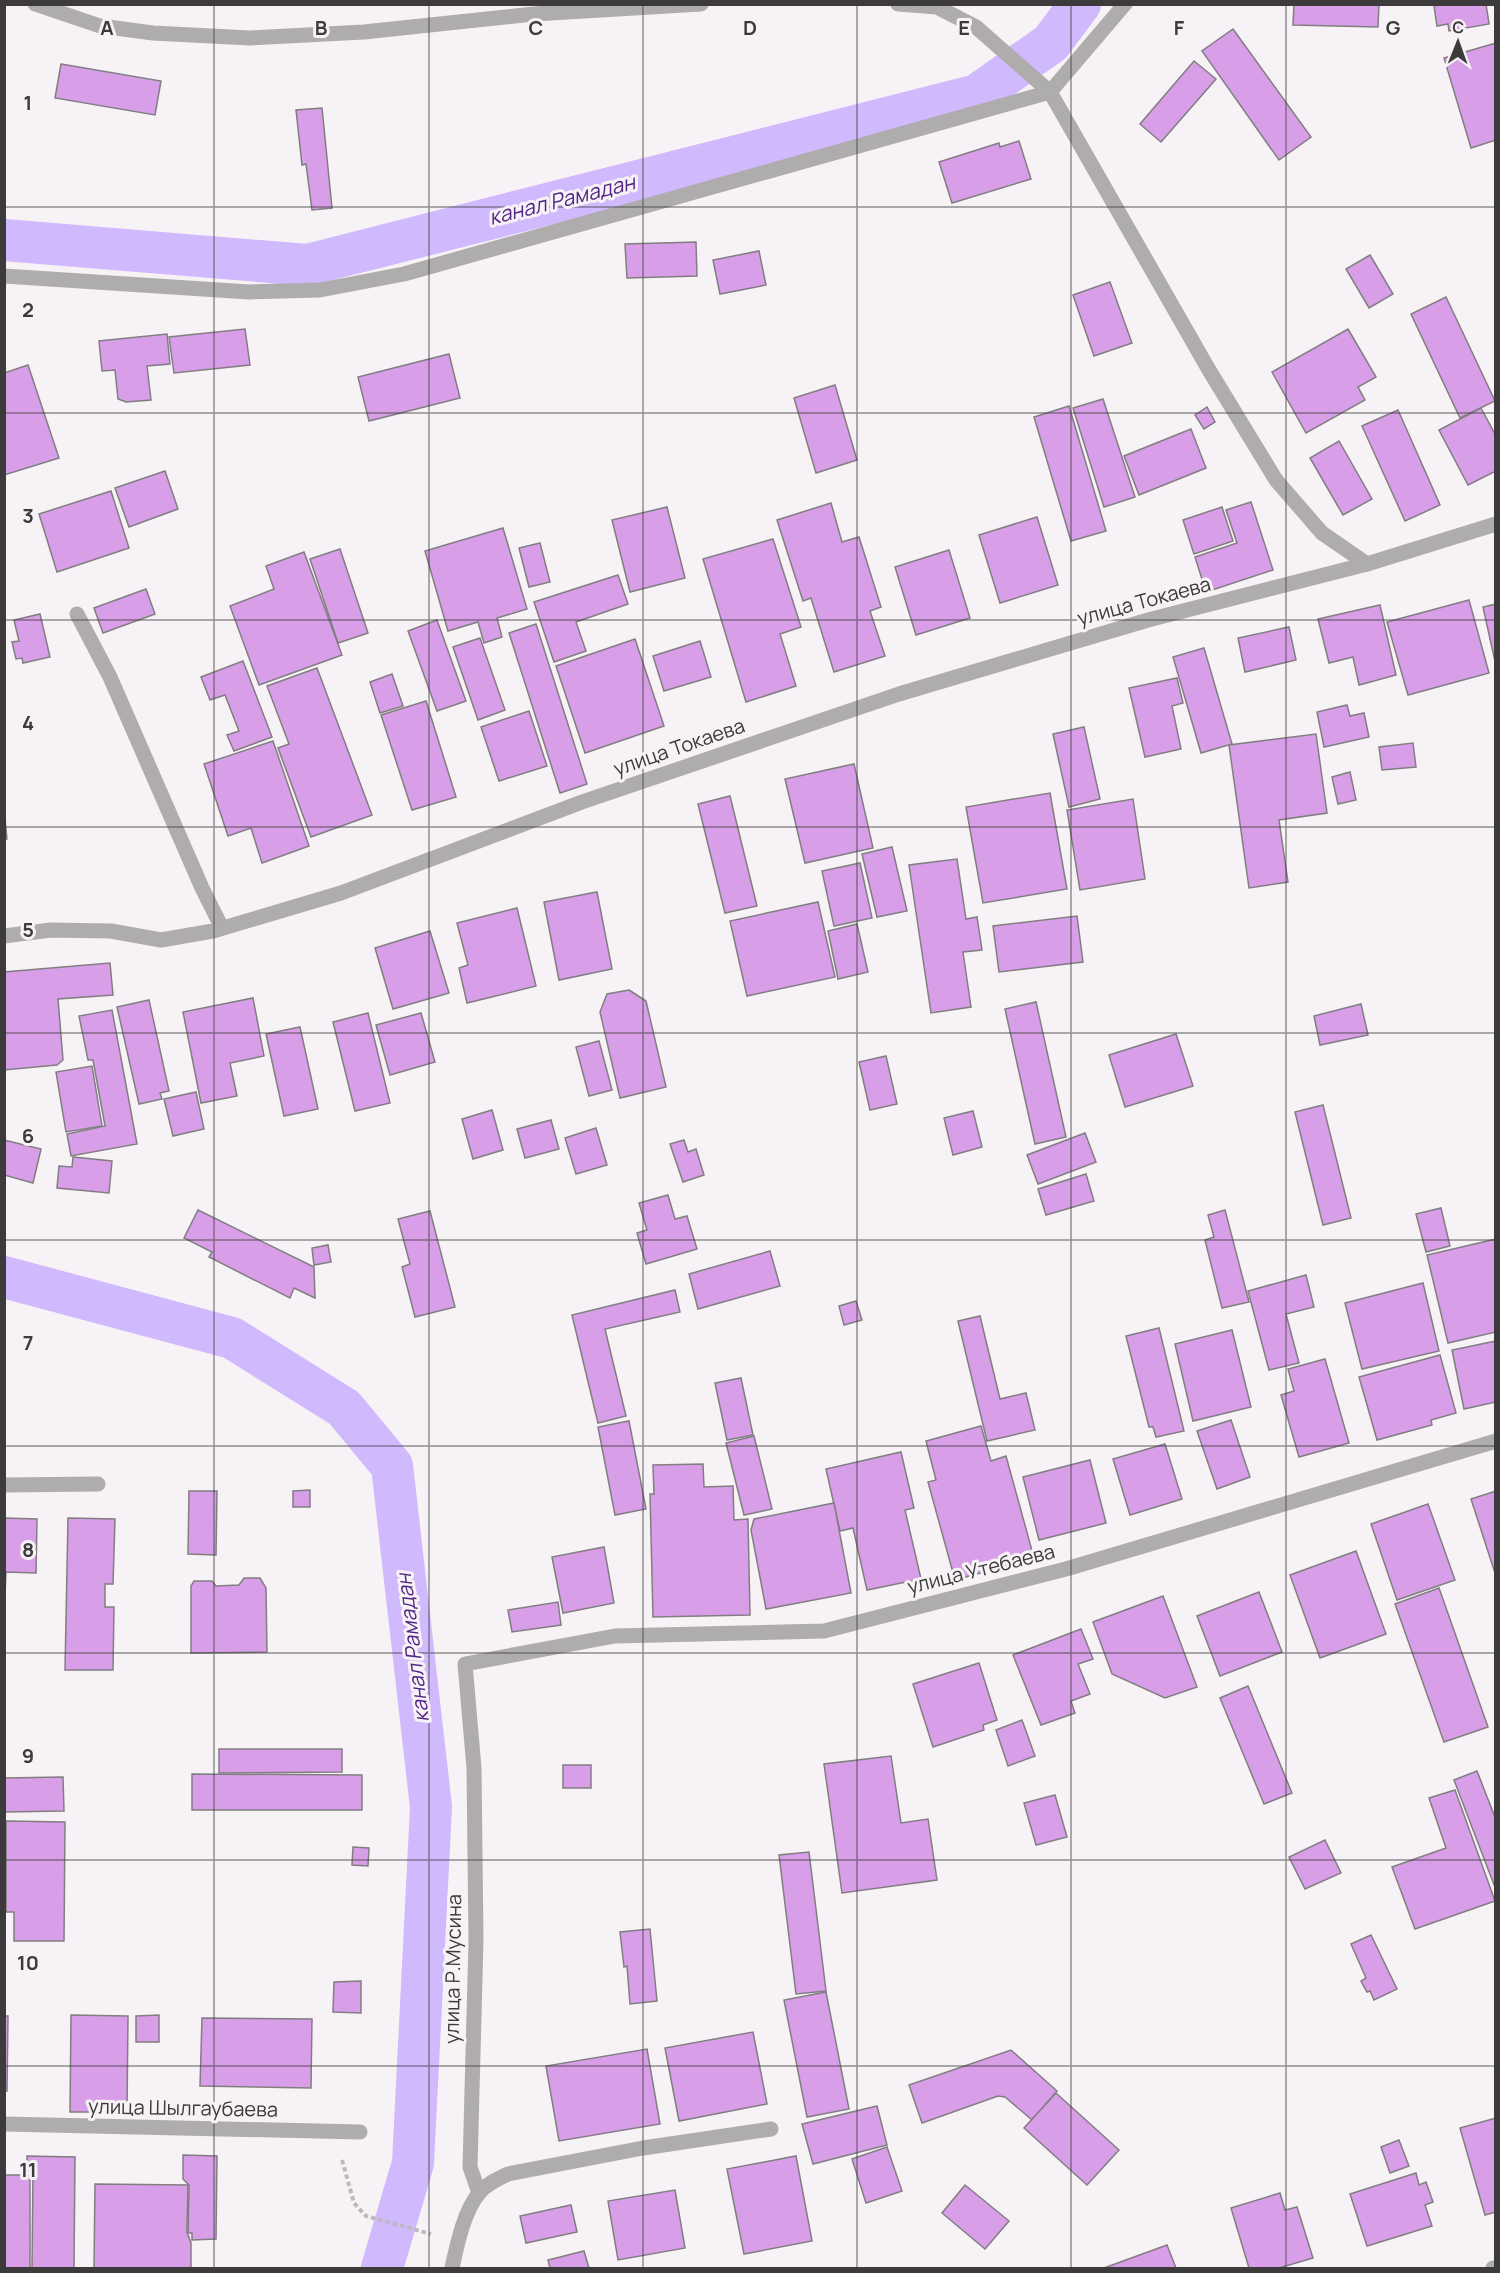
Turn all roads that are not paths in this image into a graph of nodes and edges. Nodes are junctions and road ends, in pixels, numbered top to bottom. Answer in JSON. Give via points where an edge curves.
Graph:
{"nodes":[{"id":1,"x":35,"y":4,"type":"edge"},
{"id":2,"x":701,"y":4,"type":"edge"},
{"id":3,"x":898,"y":4,"type":"edge"},
{"id":4,"x":1125,"y":4,"type":"edge"},
{"id":5,"x":1050,"y":92,"type":"junction"},
{"id":6,"x":4,"y":276,"type":"edge"},
{"id":7,"x":1496,"y":524,"type":"edge"},
{"id":8,"x":1367,"y":564,"type":"junction"},
{"id":9,"x":77,"y":614,"type":"dead end"},
{"id":10,"x":222,"y":928,"type":"junction"},
{"id":11,"x":4,"y":936,"type":"edge"},
{"id":12,"x":1496,"y":1441,"type":"edge"},
{"id":13,"x":98,"y":1484,"type":"dead end"},
{"id":14,"x":4,"y":1485,"type":"edge"},
{"id":15,"x":465,"y":1664,"type":"joint"},
{"id":16,"x":4,"y":2124,"type":"edge"},
{"id":17,"x":771,"y":2129,"type":"dead end"},
{"id":18,"x":360,"y":2132,"type":"dead end"},
{"id":19,"x":479,"y":2193,"type":"junction"},
{"id":20,"x":452,"y":2268,"type":"edge"}],
"edges":[{"from":1,"to":2,"type":"street","via":[[100,26],[250,38]]},
{"from":3,"to":5,"type":"street","via":[[938,7],[976,27]]},
{"from":4,"to":5,"type":"street"},
{"from":5,"to":6,"type":"street","via":[[404,274],[320,290],[249,292]]},
{"from":5,"to":8,"type":"street","via":[[1276,480],[1322,533]]},
{"from":7,"to":8,"type":"street","name":"улица Токаева"},
{"from":8,"to":10,"type":"street","name":"улица Токаева","via":[[1148,620],[899,694],[582,802],[340,893]]},
{"from":9,"to":10,"type":"street","via":[[110,677]]},
{"from":10,"to":11,"type":"street","name":"улица Токаева","via":[[161,940],[111,931],[51,930]]},
{"from":12,"to":15,"type":"street","name":"улица Утебаева","via":[[1066,1569],[824,1631],[615,1636]]},
{"from":13,"to":14,"type":"street"},
{"from":15,"to":19,"type":"street","name":"улица Р.Мусина","via":[[474,1768],[471,2167]]},
{"from":16,"to":18,"type":"street","name":"улица Шылгаубаева"},
{"from":17,"to":19,"type":"street","via":[[508,2174]]},
{"from":19,"to":20,"type":"street","via":[[458,2240]]}]}
